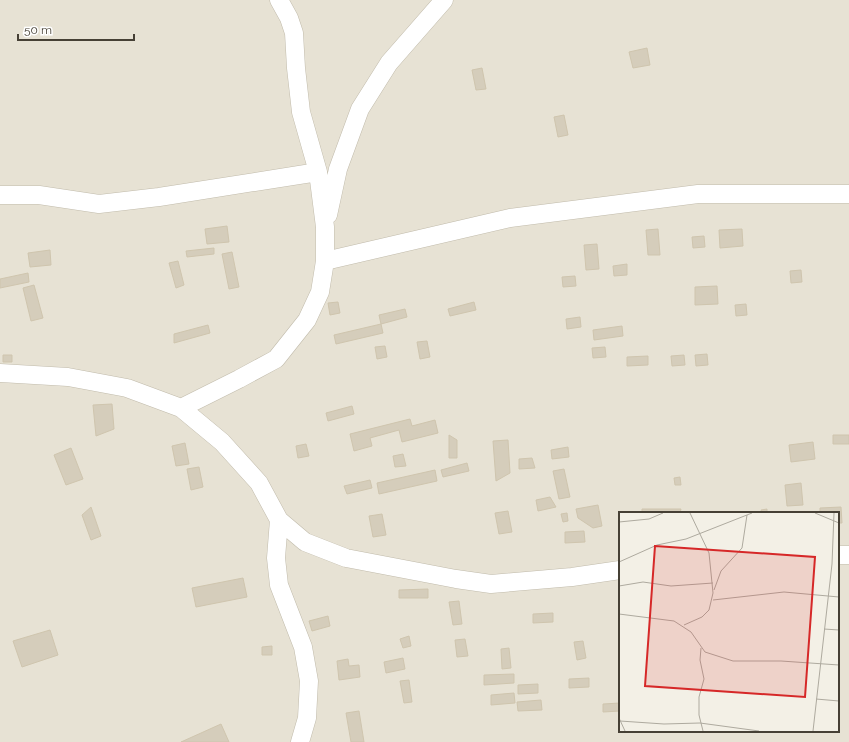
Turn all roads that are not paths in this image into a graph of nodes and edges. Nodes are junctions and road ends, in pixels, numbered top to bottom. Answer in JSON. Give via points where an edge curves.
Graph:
{"nodes":[{"id":1,"x":279,"y":0,"type":"edge"},
{"id":2,"x":444,"y":0,"type":"edge"},
{"id":3,"x":318,"y":172,"type":"junction"},
{"id":4,"x":849,"y":194,"type":"edge"},
{"id":5,"x":0,"y":195,"type":"edge"},
{"id":6,"x":325,"y":227,"type":"junction"},
{"id":7,"x":325,"y":262,"type":"junction"},
{"id":8,"x":0,"y":373,"type":"edge"},
{"id":9,"x":181,"y":408,"type":"junction"},
{"id":10,"x":279,"y":520,"type":"junction"},
{"id":11,"x":849,"y":555,"type":"edge"},
{"id":12,"x":839,"y":556,"type":"edge"},
{"id":13,"x":619,"y":570,"type":"edge"},
{"id":14,"x":300,"y":742,"type":"edge"}],
"edges":[{"from":1,"to":3,"type":"street","via":[[294,33],[301,112]]},
{"from":2,"to":6,"type":"street","via":[[389,64],[360,109],[338,169]]},
{"from":3,"to":5,"type":"street","via":[[99,204],[38,194]]},
{"from":3,"to":6,"type":"street"},
{"from":4,"to":7,"type":"street","via":[[698,194],[510,218]]},
{"from":6,"to":7,"type":"street"},
{"from":7,"to":9,"type":"street","via":[[320,292],[308,320],[276,358]]},
{"from":8,"to":9,"type":"street","via":[[68,377],[127,388]]},
{"from":9,"to":10,"type":"street","via":[[222,442],[259,483]]},
{"from":10,"to":13,"type":"street","via":[[305,542],[346,558],[484,583],[572,577]]},
{"from":10,"to":14,"type":"street","via":[[276,558],[279,585],[303,647],[309,681],[307,718]]},
{"from":11,"to":12,"type":"street"}]}
